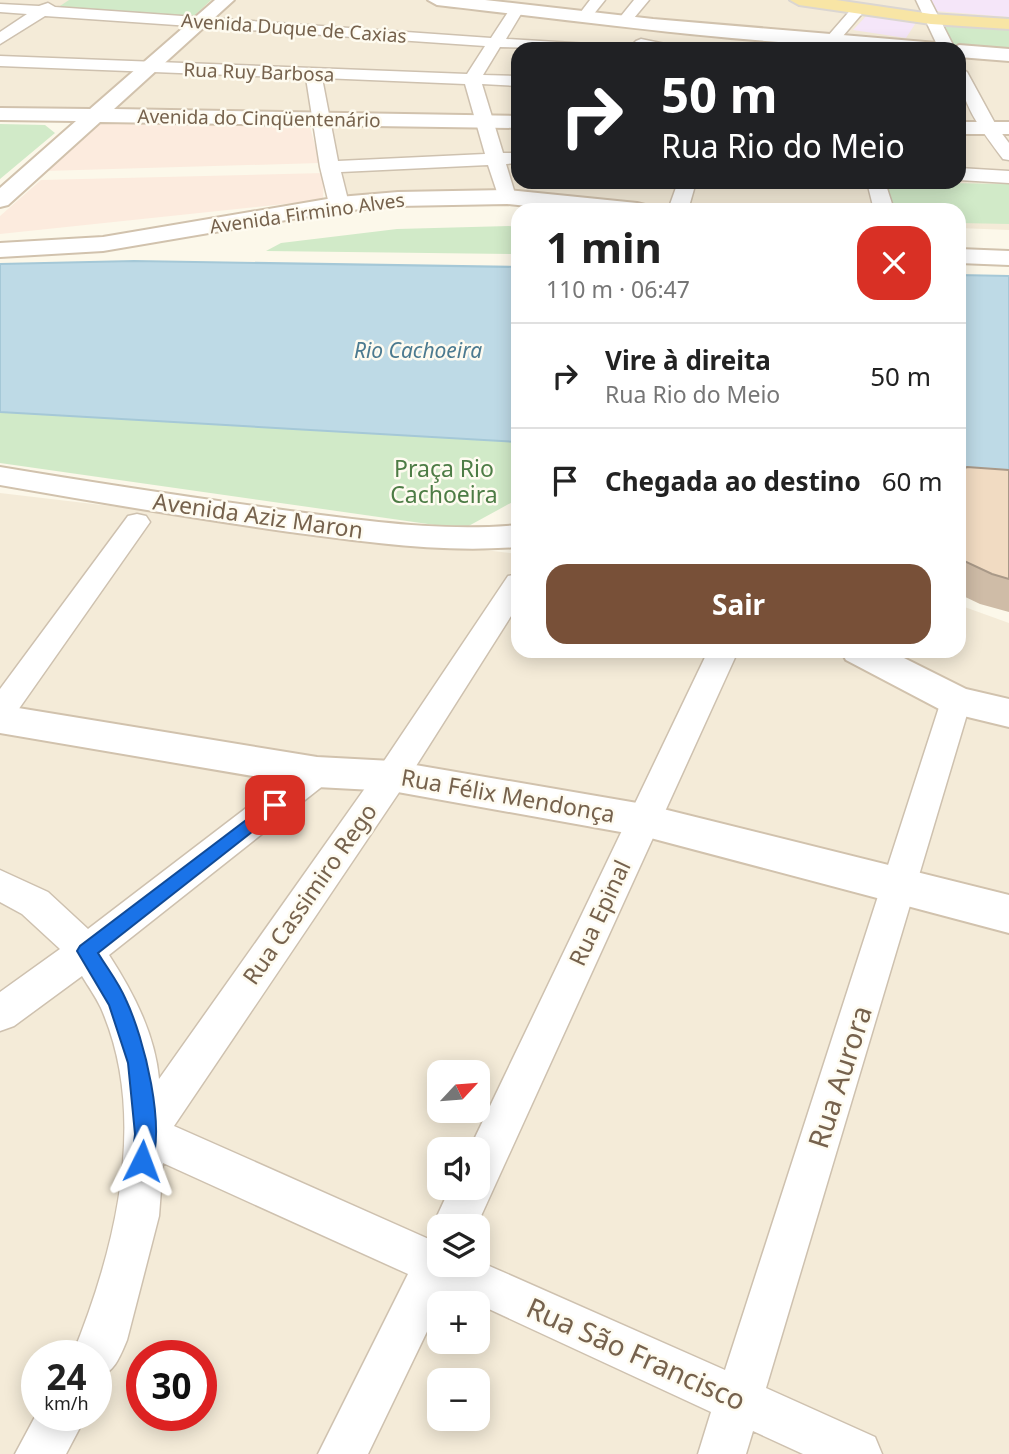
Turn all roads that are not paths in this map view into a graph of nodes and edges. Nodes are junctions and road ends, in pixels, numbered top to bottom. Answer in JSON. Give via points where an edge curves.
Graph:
{"nodes":[{"id":1,"x":59,"y":0,"type":"edge"},
{"id":2,"x":225,"y":0,"type":"edge"},
{"id":3,"x":447,"y":0,"type":"edge"},
{"id":4,"x":598,"y":0,"type":"edge"},
{"id":5,"x":642,"y":0,"type":"edge"},
{"id":6,"x":799,"y":0,"type":"edge"},
{"id":7,"x":923,"y":0,"type":"edge"},
{"id":8,"x":0,"y":8,"type":"edge"},
{"id":9,"x":517,"y":9,"type":"junction"},
{"id":10,"x":859,"y":9,"type":"junction"},
{"id":11,"x":42,"y":11,"type":"junction"},
{"id":12,"x":584,"y":17,"type":"junction"},
{"id":13,"x":930,"y":19,"type":"junction"},
{"id":14,"x":624,"y":21,"type":"junction"},
{"id":15,"x":202,"y":22,"type":"junction"},
{"id":16,"x":653,"y":24,"type":"junction"},
{"id":17,"x":1009,"y":24,"type":"edge"},
{"id":18,"x":0,"y":39,"type":"edge"},
{"id":19,"x":495,"y":42,"type":"junction"},
{"id":20,"x":642,"y":42,"type":"edge"},
{"id":21,"x":796,"y":42,"type":"edge"},
{"id":22,"x":815,"y":42,"type":"edge"},
{"id":23,"x":943,"y":42,"type":"edge"},
{"id":24,"x":511,"y":43,"type":"edge"},
{"id":25,"x":966,"y":52,"type":"edge"},
{"id":26,"x":1009,"y":55,"type":"edge"},
{"id":27,"x":0,"y":61,"type":"edge"},
{"id":28,"x":148,"y":68,"type":"junction"},
{"id":29,"x":313,"y":73,"type":"junction"},
{"id":30,"x":472,"y":79,"type":"junction"},
{"id":31,"x":511,"y":81,"type":"edge"},
{"id":32,"x":966,"y":82,"type":"edge"},
{"id":33,"x":0,"y":114,"type":"edge"},
{"id":34,"x":94,"y":116,"type":"junction"},
{"id":35,"x":320,"y":119,"type":"junction"},
{"id":36,"x":483,"y":121,"type":"junction"},
{"id":37,"x":511,"y":122,"type":"edge"},
{"id":38,"x":966,"y":128,"type":"edge"},
{"id":39,"x":999,"y":128,"type":"edge"},
{"id":40,"x":1009,"y":155,"type":"edge"},
{"id":41,"x":496,"y":158,"type":"junction"},
{"id":42,"x":511,"y":158,"type":"edge"},
{"id":43,"x":329,"y":167,"type":"junction"},
{"id":44,"x":966,"y":174,"type":"edge"},
{"id":45,"x":1009,"y":177,"type":"edge"},
{"id":46,"x":0,"y":200,"type":"edge"},
{"id":47,"x":339,"y":204,"type":"junction"},
{"id":48,"x":494,"y":204,"type":"junction"},
{"id":49,"x":511,"y":205,"type":"edge"},
{"id":50,"x":402,"y":210,"type":"junction"},
{"id":51,"x":511,"y":216,"type":"edge"},
{"id":52,"x":103,"y":244,"type":"junction"},
{"id":53,"x":0,"y":250,"type":"edge"},
{"id":54,"x":966,"y":256,"type":"edge"},
{"id":55,"x":1009,"y":258,"type":"edge"},
{"id":56,"x":0,"y":476,"type":"edge"},
{"id":57,"x":0,"y":501,"type":"edge"},
{"id":58,"x":137,"y":522,"type":"junction"},
{"id":59,"x":511,"y":537,"type":"edge"},
{"id":60,"x":511,"y":561,"type":"edge"},
{"id":61,"x":511,"y":594,"type":"edge"},
{"id":62,"x":720,"y":658,"type":"edge"},
{"id":63,"x":873,"y":658,"type":"edge"},
{"id":64,"x":956,"y":701,"type":"junction"},
{"id":65,"x":0,"y":712,"type":"edge"},
{"id":66,"x":1009,"y":713,"type":"edge"},
{"id":67,"x":0,"y":719,"type":"edge"},
{"id":68,"x":317,"y":772,"type":"junction"},
{"id":69,"x":392,"y":776,"type":"junction"},
{"id":70,"x":643,"y":820,"type":"junction"},
{"id":71,"x":0,"y":885,"type":"edge"},
{"id":72,"x":901,"y":886,"type":"junction"},
{"id":73,"x":1009,"y":914,"type":"edge"},
{"id":74,"x":87,"y":951,"type":"junction"},
{"id":75,"x":0,"y":1014,"type":"edge"},
{"id":76,"x":145,"y":1134,"type":"junction"},
{"id":77,"x":490,"y":1150,"type":"edge"},
{"id":78,"x":427,"y":1244,"type":"edge"},
{"id":79,"x":490,"y":1274,"type":"edge"},
{"id":80,"x":430,"y":1277,"type":"edge"},
{"id":81,"x":104,"y":1340,"type":"edge"},
{"id":82,"x":737,"y":1399,"type":"junction"},
{"id":83,"x":53,"y":1431,"type":"edge"},
{"id":84,"x":39,"y":1454,"type":"edge"},
{"id":85,"x":342,"y":1454,"type":"edge"},
{"id":86,"x":722,"y":1454,"type":"edge"},
{"id":87,"x":858,"y":1454,"type":"edge"}],
"edges":[{"from":1,"to":11,"type":"street"},
{"from":2,"to":15,"type":"main road"},
{"from":3,"to":9,"type":"main road"},
{"from":4,"to":12,"type":"street"},
{"from":5,"to":14,"type":"street"},
{"from":6,"to":10,"type":"main road"},
{"from":7,"to":13,"type":"street"},
{"from":8,"to":11,"type":"street","name":"Avenida Duque de Caxias"},
{"from":9,"to":12,"type":"main road"},
{"from":9,"to":19,"type":"street"},
{"from":10,"to":13,"type":"main road"},
{"from":10,"to":22,"type":"street"},
{"from":11,"to":15,"type":"street","name":"Avenida Duque de Caxias"},
{"from":11,"to":18,"type":"street"},
{"from":12,"to":14,"type":"main road"},
{"from":13,"to":17,"type":"main road"},
{"from":13,"to":23,"type":"street"},
{"from":14,"to":16,"type":"main road"},
{"from":15,"to":19,"type":"street","name":"Avenida Duque de Caxias"},
{"from":15,"to":28,"type":"main road"},
{"from":16,"to":20,"type":"street"},
{"from":16,"to":21,"type":"main road"},
{"from":19,"to":24,"type":"street","name":"Avenida Duque de Caxias"},
{"from":19,"to":30,"type":"street"},
{"from":25,"to":26,"type":"main road"},
{"from":27,"to":28,"type":"street","name":"Rua Ruy Barbosa"},
{"from":28,"to":29,"type":"street","name":"Rua Ruy Barbosa"},
{"from":28,"to":34,"type":"main road"},
{"from":29,"to":30,"type":"street","name":"Rua Ruy Barbosa"},
{"from":29,"to":35,"type":"street"},
{"from":30,"to":31,"type":"street","name":"Rua Ruy Barbosa"},
{"from":30,"to":36,"type":"street"},
{"from":32,"to":39,"type":"street"},
{"from":33,"to":34,"type":"main road","name":"Avenida do Cinqüentenário"},
{"from":34,"to":35,"type":"main road","name":"Avenida do Cinqüentenário"},
{"from":34,"to":46,"type":"main road"},
{"from":35,"to":36,"type":"main road","name":"Avenida do Cinqüentenário"},
{"from":35,"to":43,"type":"street"},
{"from":36,"to":37,"type":"main road","name":"Avenida do Cinqüentenário"},
{"from":36,"to":41,"type":"street"},
{"from":38,"to":39,"type":"main road"},
{"from":39,"to":40,"type":"street"},
{"from":41,"to":42,"type":"street"},
{"from":41,"to":43,"type":"street"},
{"from":41,"to":48,"type":"street"},
{"from":43,"to":47,"type":"street"},
{"from":44,"to":45,"type":"street"},
{"from":47,"to":50,"type":"main road","name":"Avenida Firmino Alves"},
{"from":47,"to":52,"type":"main road","name":"Avenida Firmino Alves"},
{"from":48,"to":49,"type":"main road","name":"Avenida Firmino Alves"},
{"from":48,"to":50,"type":"main road","name":"Avenida Firmino Alves"},
{"from":48,"to":51,"type":"main road","name":"Avenida Firmino Alves"},
{"from":50,"to":52,"type":"main road","name":"Avenida Firmino Alves","via":[[218,246]]},
{"from":52,"to":53,"type":"main road","name":"Avenida Firmino Alves"},
{"from":54,"to":55,"type":"main road"},
{"from":56,"to":59,"type":"main road","name":"Avenida Aziz Maron","via":[[422,538]]},
{"from":57,"to":58,"type":"main road","name":"Avenida Aziz Maron"},
{"from":58,"to":60,"type":"main road","name":"Avenida Aziz Maron","via":[[343,549]]},
{"from":58,"to":65,"type":"street"},
{"from":61,"to":69,"type":"street","name":"Rua Cassimiro Rego"},
{"from":62,"to":70,"type":"street","name":"Rua Epinal"},
{"from":63,"to":64,"type":"main road"},
{"from":64,"to":66,"type":"main road"},
{"from":64,"to":72,"type":"street","name":"Rua Aurora"},
{"from":67,"to":68,"type":"main road","name":"Rua Félix Mendonça"},
{"from":68,"to":69,"type":"main road","name":"Rua Félix Mendonça"},
{"from":68,"to":74,"type":"street"},
{"from":69,"to":70,"type":"main road","name":"Rua Félix Mendonça"},
{"from":69,"to":76,"type":"street","name":"Rua Cassimiro Rego"},
{"from":70,"to":72,"type":"main road","name":"Rua Félix Mendonça"},
{"from":70,"to":77,"type":"street","name":"Rua Epinal"},
{"from":71,"to":74,"type":"street","name":"Rua Cassimiro Rego","via":[[35,903]]},
{"from":72,"to":73,"type":"main road","name":"Rua Félix Mendonça"},
{"from":72,"to":82,"type":"street","name":"Rua Aurora"},
{"from":74,"to":75,"type":"street"},
{"from":74,"to":76,"type":"street","name":"Rua Cassimiro Rego","via":[[118,1002],[138,1063]]},
{"from":76,"to":78,"type":"street","name":"Rua São Francisco"},
{"from":76,"to":81,"type":"street","name":"Rua Cassimiro Rego","via":[[137,1216]]},
{"from":79,"to":82,"type":"street","name":"Rua São Francisco"},
{"from":80,"to":85,"type":"street"},
{"from":82,"to":86,"type":"street","name":"Rua Aurora"},
{"from":82,"to":87,"type":"street","name":"Rua São Francisco"},
{"from":83,"to":84,"type":"street"}]}
